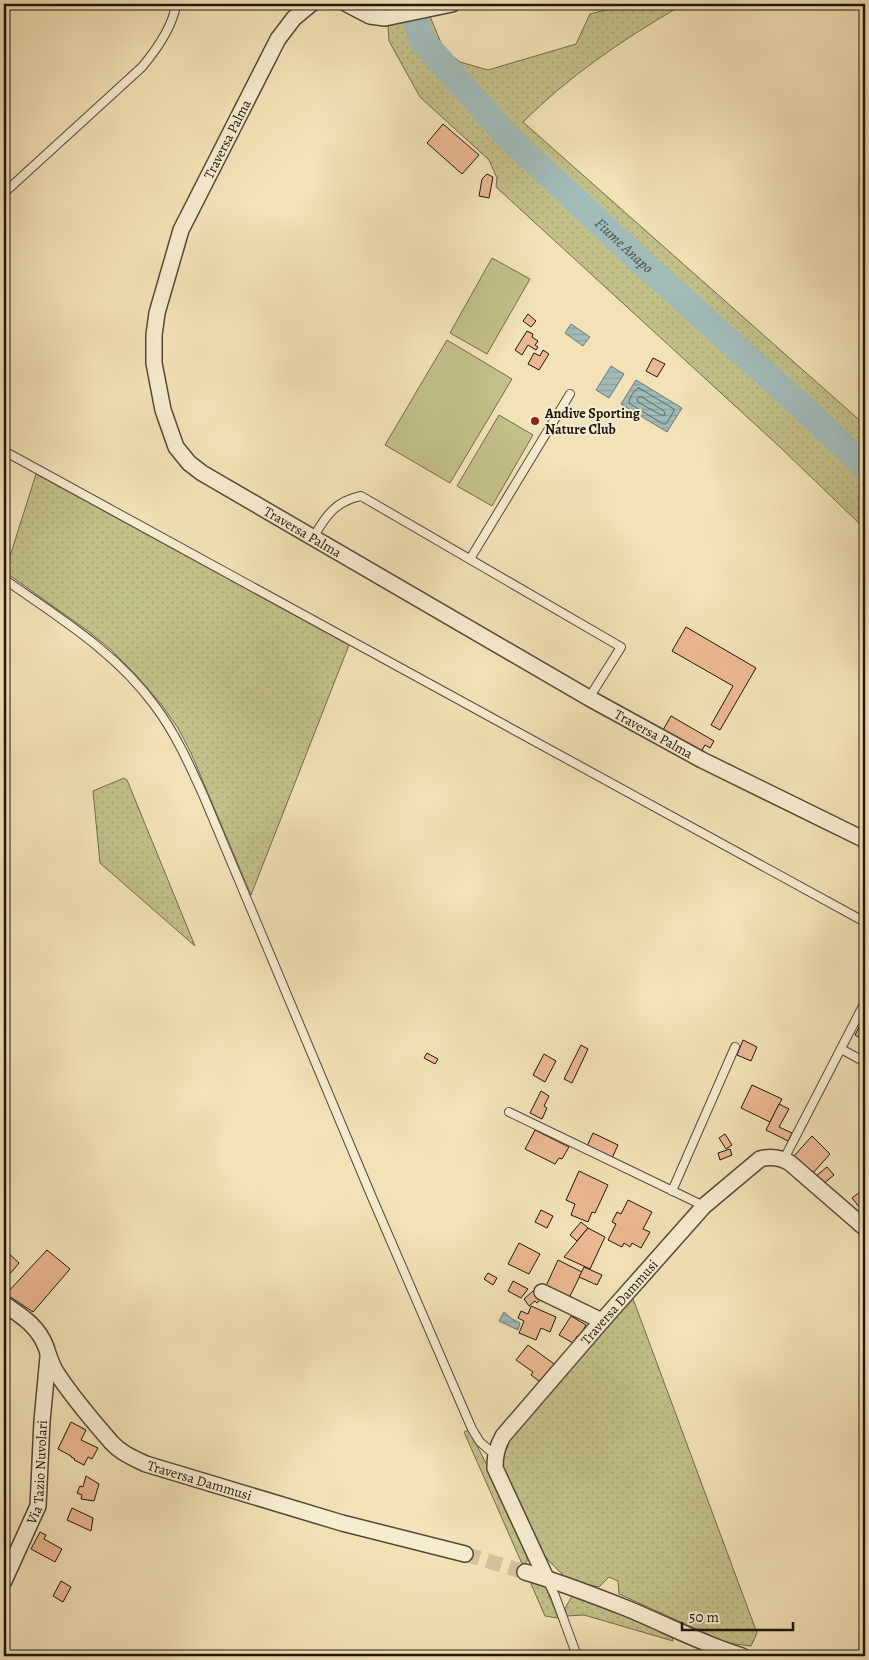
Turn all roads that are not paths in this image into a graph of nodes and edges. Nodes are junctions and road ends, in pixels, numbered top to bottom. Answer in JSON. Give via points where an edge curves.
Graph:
{"nodes":[{"id":1,"x":176,"y":4,"type":"edge"},
{"id":2,"x":311,"y":4,"type":"edge"},
{"id":3,"x":347,"y":4,"type":"edge"},
{"id":4,"x":452,"y":4,"type":"edge"},
{"id":5,"x":4,"y":193,"type":"edge"},
{"id":6,"x":570,"y":394,"type":"dead end"},
{"id":7,"x":4,"y":451,"type":"edge"},
{"id":8,"x":313,"y":538,"type":"junction"},
{"id":9,"x":470,"y":559,"type":"junction"},
{"id":10,"x":4,"y":579,"type":"edge"},
{"id":11,"x":589,"y":698,"type":"junction"},
{"id":12,"x":865,"y":840,"type":"edge"},
{"id":13,"x":865,"y":922,"type":"edge"},
{"id":14,"x":865,"y":1002,"type":"edge"},
{"id":15,"x":735,"y":1047,"type":"dead end"},
{"id":16,"x":841,"y":1049,"type":"junction"},
{"id":17,"x":865,"y":1062,"type":"edge"},
{"id":18,"x":509,"y":1112,"type":"dead end"},
{"id":19,"x":784,"y":1159,"type":"junction"},
{"id":20,"x":672,"y":1191,"type":"junction"},
{"id":21,"x":704,"y":1206,"type":"junction"},
{"id":22,"x":865,"y":1228,"type":"edge"},
{"id":23,"x":542,"y":1292,"type":"dead end"},
{"id":24,"x":4,"y":1304,"type":"edge"},
{"id":25,"x":602,"y":1320,"type":"junction"},
{"id":26,"x":48,"y":1357,"type":"junction"},
{"id":27,"x":495,"y":1455,"type":"junction"},
{"id":28,"x":465,"y":1554,"type":"tunnel mouth"},
{"id":29,"x":525,"y":1572,"type":"tunnel mouth"},
{"id":30,"x":546,"y":1578,"type":"junction"},
{"id":31,"x":4,"y":1581,"type":"edge"},
{"id":32,"x":577,"y":1656,"type":"edge"},
{"id":33,"x":742,"y":1656,"type":"edge"}],
"edges":[{"from":1,"to":5,"type":"lane","via":[[175,14],[158,48],[142,67]]},
{"from":2,"to":8,"type":"street","name":"Traversa Palma","via":[[294,18],[278,39],[181,230],[157,313],[154,363],[163,410],[176,447],[189,463],[202,474]]},
{"from":3,"to":4,"type":"street","via":[[370,16],[385,18]]},
{"from":6,"to":9,"type":"lane"},
{"from":7,"to":13,"type":"lane"},
{"from":8,"to":9,"type":"lane","via":[[336,506],[361,496]]},
{"from":8,"to":11,"type":"street","name":"Traversa Palma"},
{"from":9,"to":11,"type":"lane","via":[[621,647]]},
{"from":10,"to":27,"type":"lane","via":[[84,635],[133,679],[175,738],[204,798],[472,1428],[480,1442]]},
{"from":11,"to":12,"type":"street","name":"Traversa Palma","via":[[702,760]]},
{"from":14,"to":16,"type":"lane"},
{"from":15,"to":20,"type":"lane"},
{"from":16,"to":17,"type":"lane"},
{"from":16,"to":19,"type":"lane"},
{"from":18,"to":20,"type":"lane"},
{"from":19,"to":21,"type":"street","name":"Traversa Dammusi","via":[[760,1159]]},
{"from":19,"to":22,"type":"street"},
{"from":20,"to":21,"type":"lane"},
{"from":21,"to":25,"type":"street","name":"Traversa Dammusi"},
{"from":23,"to":25,"type":"street"},
{"from":24,"to":26,"type":"street","name":"Traversa Dammusi","via":[[28,1320],[46,1347]]},
{"from":25,"to":27,"type":"street","name":"Traversa Dammusi","via":[[503,1436]]},
{"from":26,"to":28,"type":"street","name":"Traversa Dammusi","via":[[57,1374],[100,1430],[117,1449],[131,1458],[342,1523]]},
{"from":26,"to":31,"type":"street","name":"Via Tazio Nuvolari","via":[[38,1506]]},
{"from":27,"to":30,"type":"street","via":[[495,1468]]},
{"from":29,"to":30,"type":"street"},
{"from":30,"to":32,"type":"lane"},
{"from":30,"to":33,"type":"street"}]}
